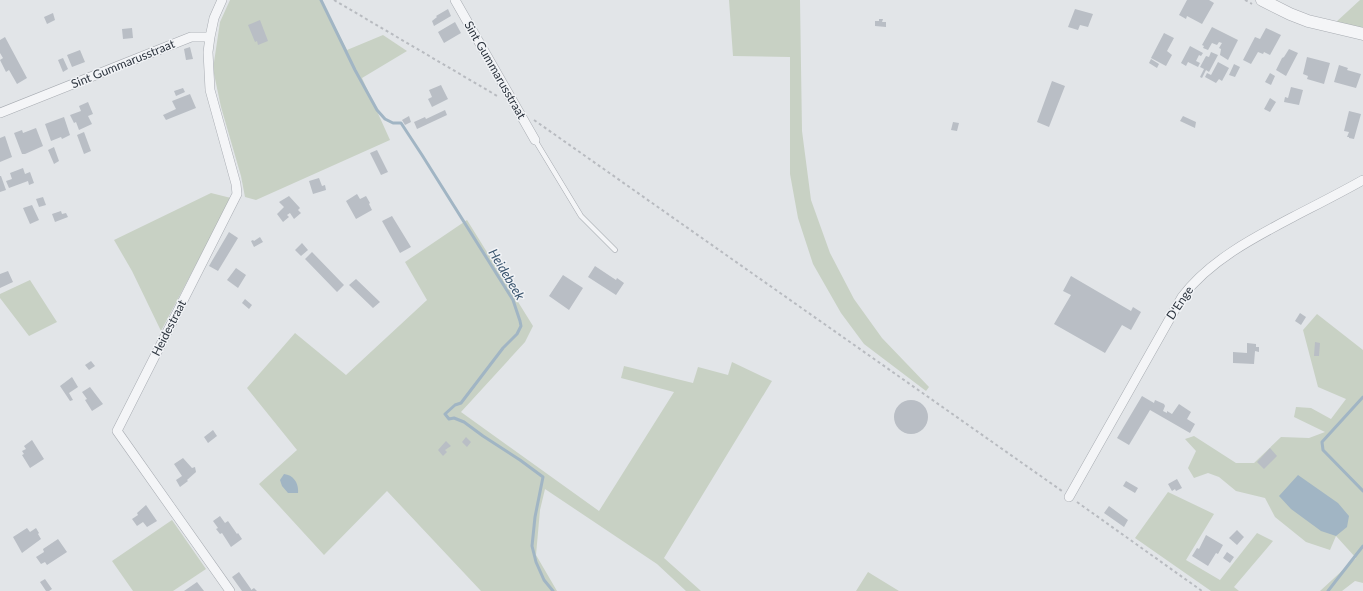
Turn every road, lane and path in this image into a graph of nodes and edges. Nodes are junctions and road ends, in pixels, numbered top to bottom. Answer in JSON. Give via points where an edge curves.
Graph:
{"nodes":[{"id":1,"x":222,"y":0,"type":"edge"},
{"id":2,"x":334,"y":0,"type":"edge"},
{"id":3,"x":455,"y":0,"type":"edge"},
{"id":4,"x":1262,"y":0,"type":"edge"},
{"id":5,"x":1363,"y":34,"type":"edge"},
{"id":6,"x":210,"y":38,"type":"junction"},
{"id":7,"x":500,"y":97,"type":"dead end"},
{"id":8,"x":0,"y":113,"type":"edge"},
{"id":9,"x":530,"y":117,"type":"dead end"},
{"id":10,"x":535,"y":140,"type":"joint"},
{"id":11,"x":1363,"y":180,"type":"edge"},
{"id":12,"x":615,"y":250,"type":"dead end"},
{"id":13,"x":1070,"y":497,"type":"junction"},
{"id":14,"x":230,"y":591,"type":"edge"},
{"id":15,"x":1202,"y":591,"type":"edge"}],
"edges":[{"from":1,"to":6,"type":"street","via":[[214,18]]},
{"from":2,"to":7,"type":"path"},
{"from":3,"to":10,"type":"street","name":"Sint Gummarusstraat"},
{"from":4,"to":5,"type":"street","via":[[1308,21]]},
{"from":6,"to":8,"type":"street","name":"Sint Gummarusstraat","via":[[192,37]]},
{"from":6,"to":14,"type":"street","name":"Heidestraat","via":[[210,90],[237,194],[118,431]]},
{"from":9,"to":13,"type":"path"},
{"from":10,"to":12,"type":"lane","via":[[581,216]]},
{"from":11,"to":13,"type":"street","name":"D'Enge","via":[[1252,239],[1220,260],[1190,286]]},
{"from":13,"to":15,"type":"path"}]}
